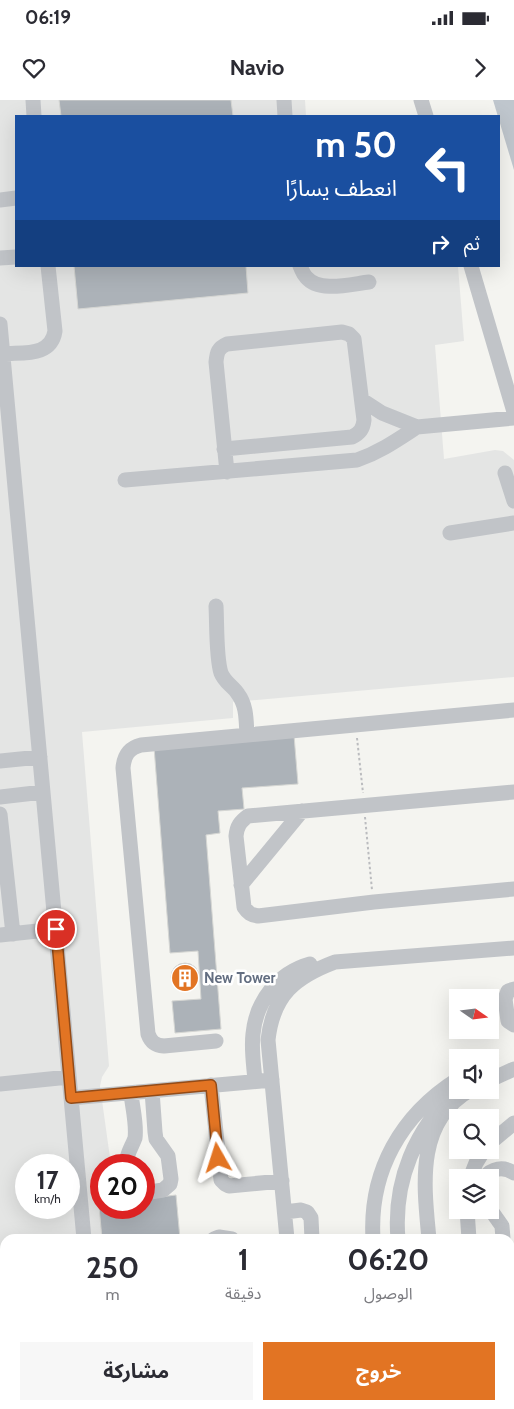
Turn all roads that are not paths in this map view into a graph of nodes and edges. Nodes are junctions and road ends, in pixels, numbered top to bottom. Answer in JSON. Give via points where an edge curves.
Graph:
{"nodes":[{"id":1,"x":33,"y":100,"type":"edge"},
{"id":2,"x":284,"y":100,"type":"edge"},
{"id":3,"x":422,"y":100,"type":"edge"},
{"id":4,"x":34,"y":115,"type":"edge"},
{"id":5,"x":285,"y":115,"type":"edge"},
{"id":6,"x":426,"y":115,"type":"edge"},
{"id":7,"x":15,"y":198,"type":"edge"},
{"id":8,"x":0,"y":200,"type":"edge"},
{"id":9,"x":15,"y":257,"type":"edge"},
{"id":10,"x":0,"y":258,"type":"edge"},
{"id":11,"x":48,"y":267,"type":"edge"},
{"id":12,"x":301,"y":267,"type":"edge"},
{"id":13,"x":471,"y":267,"type":"edge"},
{"id":14,"x":369,"y":282,"type":"dead end"},
{"id":15,"x":0,"y":324,"type":"edge"},
{"id":16,"x":3,"y":354,"type":"junction"},
{"id":17,"x":3,"y":390,"type":"edge"},
{"id":18,"x":362,"y":400,"type":"junction"},
{"id":19,"x":514,"y":412,"type":"edge"},
{"id":20,"x":514,"y":418,"type":"edge"},
{"id":21,"x":417,"y":427,"type":"junction"},
{"id":22,"x":224,"y":449,"type":"junction"},
{"id":23,"x":227,"y":472,"type":"junction"},
{"id":24,"x":505,"y":473,"type":"dead end"},
{"id":25,"x":125,"y":480,"type":"dead end"},
{"id":26,"x":514,"y":501,"type":"edge"},
{"id":27,"x":514,"y":524,"type":"edge"},
{"id":28,"x":450,"y":533,"type":"dead end"},
{"id":29,"x":216,"y":606,"type":"dead end"},
{"id":30,"x":514,"y":710,"type":"edge"},
{"id":31,"x":247,"y":736,"type":"junction"},
{"id":32,"x":40,"y":757,"type":"junction"},
{"id":33,"x":0,"y":761,"type":"edge"},
{"id":34,"x":43,"y":792,"type":"junction"},
{"id":35,"x":514,"y":792,"type":"edge"},
{"id":36,"x":0,"y":797,"type":"edge"},
{"id":37,"x":302,"y":811,"type":"junction"},
{"id":38,"x":0,"y":814,"type":"edge"},
{"id":39,"x":241,"y":885,"type":"junction"},
{"id":40,"x":514,"y":889,"type":"edge"},
{"id":41,"x":56,"y":929,"type":"junction"},
{"id":42,"x":7,"y":934,"type":"edge"},
{"id":43,"x":514,"y":948,"type":"edge"},
{"id":44,"x":335,"y":962,"type":"junction"},
{"id":45,"x":514,"y":989,"type":"edge"},
{"id":46,"x":514,"y":1025,"type":"edge"},
{"id":47,"x":216,"y":1041,"type":"dead end"},
{"id":48,"x":69,"y":1077,"type":"junction"},
{"id":49,"x":272,"y":1080,"type":"junction"},
{"id":50,"x":255,"y":1081,"type":"junction"},
{"id":51,"x":0,"y":1084,"type":"edge"},
{"id":52,"x":211,"y":1085,"type":"junction"},
{"id":53,"x":449,"y":1085,"type":"edge"},
{"id":54,"x":152,"y":1091,"type":"junction"},
{"id":55,"x":131,"y":1093,"type":"junction"},
{"id":56,"x":71,"y":1098,"type":"junction"},
{"id":57,"x":451,"y":1099,"type":"edge"},
{"id":58,"x":455,"y":1099,"type":"edge"},
{"id":59,"x":447,"y":1104,"type":"junction"},
{"id":60,"x":514,"y":1123,"type":"edge"},
{"id":61,"x":499,"y":1136,"type":"edge"},
{"id":62,"x":156,"y":1139,"type":"junction"},
{"id":63,"x":134,"y":1140,"type":"junction"},
{"id":64,"x":127,"y":1154,"type":"edge"},
{"id":65,"x":499,"y":1169,"type":"edge"},
{"id":66,"x":514,"y":1173,"type":"edge"},
{"id":67,"x":282,"y":1181,"type":"junction"},
{"id":68,"x":155,"y":1191,"type":"edge"},
{"id":69,"x":285,"y":1212,"type":"junction"},
{"id":70,"x":468,"y":1219,"type":"edge"},
{"id":71,"x":498,"y":1219,"type":"edge"},
{"id":72,"x":84,"y":1234,"type":"edge"},
{"id":73,"x":287,"y":1234,"type":"edge"},
{"id":74,"x":312,"y":1234,"type":"edge"},
{"id":75,"x":373,"y":1234,"type":"edge"},
{"id":76,"x":398,"y":1234,"type":"edge"},
{"id":77,"x":429,"y":1234,"type":"edge"},
{"id":78,"x":469,"y":1234,"type":"edge"},
{"id":79,"x":502,"y":1234,"type":"edge"}],
"edges":[{"from":1,"to":4,"type":"street"},
{"from":2,"to":5,"type":"street"},
{"from":3,"to":6,"type":"street"},
{"from":7,"to":8,"type":"street"},
{"from":9,"to":10,"type":"street"},
{"from":11,"to":16,"type":"street","via":[[54,340],[40,351]]},
{"from":12,"to":14,"type":"street","via":[[315,284]]},
{"from":13,"to":19,"type":"street"},
{"from":15,"to":16,"type":"street"},
{"from":16,"to":17,"type":"street"},
{"from":17,"to":32,"type":"street"},
{"from":18,"to":21,"type":"street","via":[[382,413]]},
{"from":18,"to":22,"type":"street","via":[[363,427],[352,437]]},
{"from":18,"to":22,"type":"street","via":[[356,347],[349,334],[342,332],[226,344],[216,354]]},
{"from":20,"to":21,"type":"street"},
{"from":21,"to":23,"type":"street","via":[[388,447],[357,460]]},
{"from":22,"to":23,"type":"street"},
{"from":23,"to":25,"type":"street"},
{"from":24,"to":26,"type":"street"},
{"from":27,"to":28,"type":"street"},
{"from":29,"to":31,"type":"street","via":[[220,671],[243,701]]},
{"from":30,"to":31,"type":"street"},
{"from":31,"to":47,"type":"street","via":[[141,745],[128,753],[123,768],[148,1034],[156,1045],[164,1046]]},
{"from":32,"to":33,"type":"street"},
{"from":32,"to":34,"type":"street"},
{"from":34,"to":36,"type":"street"},
{"from":34,"to":41,"type":"street"},
{"from":35,"to":37,"type":"street"},
{"from":37,"to":39,"type":"street"},
{"from":37,"to":39,"type":"street","via":[[248,816],[242,820],[236,836]]},
{"from":38,"to":42,"type":"street"},
{"from":39,"to":40,"type":"street","via":[[244,907],[248,913],[258,916]]},
{"from":41,"to":42,"type":"street"},
{"from":41,"to":48,"type":"street"},
{"from":43,"to":44,"type":"street"},
{"from":44,"to":49,"type":"street","via":[[301,977],[277,1004],[268,1040]]},
{"from":44,"to":50,"type":"street","via":[[319,962],[298,968],[278,981],[266,997],[252,1036]]},
{"from":45,"to":46,"type":"street","via":[[508,991],[505,998],[508,1021]]},
{"from":48,"to":51,"type":"street"},
{"from":48,"to":56,"type":"street"},
{"from":49,"to":50,"type":"street"},
{"from":49,"to":67,"type":"street"},
{"from":50,"to":52,"type":"street"},
{"from":52,"to":54,"type":"street"},
{"from":52,"to":67,"type":"street","via":[[221,1180],[229,1186]]},
{"from":53,"to":75,"type":"street","via":[[424,1104],[408,1122],[385,1162],[374,1208]]},
{"from":54,"to":55,"type":"street"},
{"from":54,"to":62,"type":"street"},
{"from":55,"to":56,"type":"street"},
{"from":55,"to":63,"type":"street"},
{"from":56,"to":72,"type":"street"},
{"from":57,"to":59,"type":"street"},
{"from":58,"to":59,"type":"street"},
{"from":59,"to":76,"type":"street","via":[[423,1130],[406,1165],[398,1202]]},
{"from":59,"to":77,"type":"street","via":[[432,1135],[425,1162]]},
{"from":60,"to":61,"type":"street"},
{"from":62,"to":63,"type":"street"},
{"from":62,"to":68,"type":"street","via":[[168,1156],[170,1184]]},
{"from":63,"to":64,"type":"street"},
{"from":65,"to":66,"type":"street","via":[[509,1169]]},
{"from":67,"to":69,"type":"street"},
{"from":69,"to":73,"type":"street"},
{"from":69,"to":74,"type":"street","via":[[308,1212]]},
{"from":70,"to":78,"type":"street"},
{"from":71,"to":79,"type":"street"}]}
